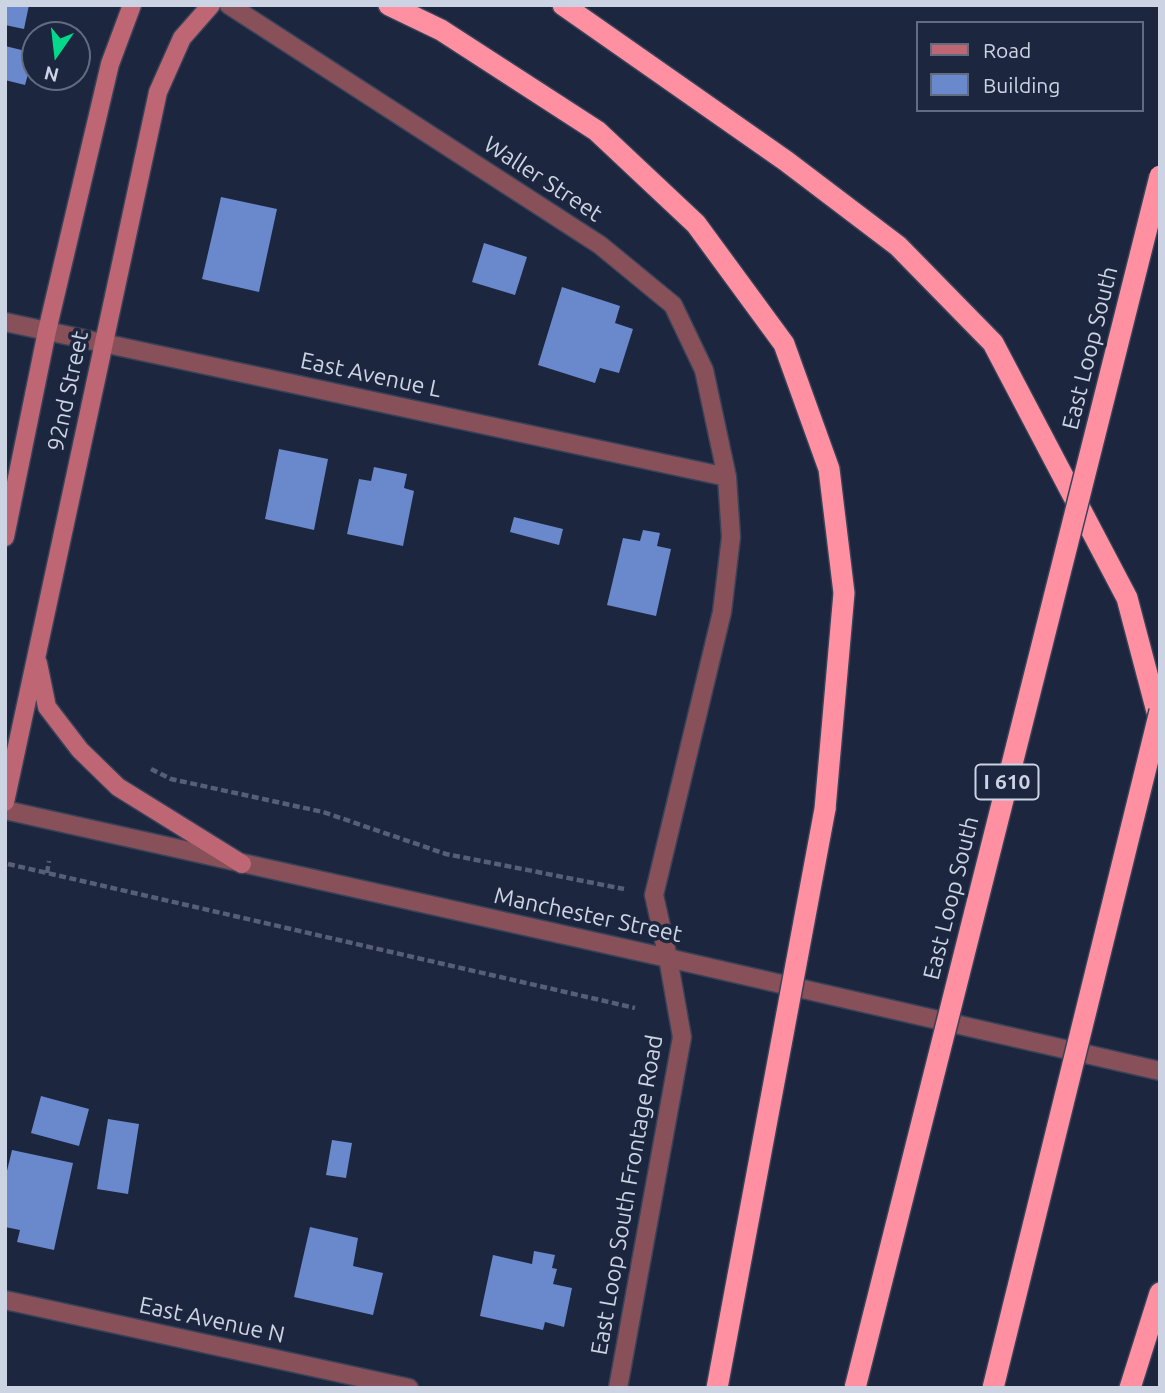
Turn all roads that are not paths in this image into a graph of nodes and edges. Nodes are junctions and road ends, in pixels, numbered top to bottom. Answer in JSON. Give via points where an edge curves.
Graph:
{"nodes":[{"id":1,"x":132,"y":5,"type":"edge"},
{"id":2,"x":211,"y":5,"type":"edge"},
{"id":3,"x":229,"y":5,"type":"edge"},
{"id":4,"x":389,"y":5,"type":"edge"},
{"id":5,"x":563,"y":5,"type":"edge"},
{"id":6,"x":1160,"y":176,"type":"edge"},
{"id":7,"x":5,"y":322,"type":"edge"},
{"id":8,"x":47,"y":331,"type":"junction"},
{"id":9,"x":104,"y":343,"type":"junction"},
{"id":10,"x":727,"y":477,"type":"junction"},
{"id":11,"x":5,"y":537,"type":"edge"},
{"id":12,"x":36,"y":656,"type":"junction"},
{"id":13,"x":1160,"y":710,"type":"edge"},
{"id":14,"x":1160,"y":723,"type":"edge"},
{"id":15,"x":5,"y":802,"type":"edge"},
{"id":16,"x":5,"y":810,"type":"edge"},
{"id":17,"x":242,"y":864,"type":"junction"},
{"id":18,"x":668,"y":958,"type":"junction"},
{"id":19,"x":1160,"y":1072,"type":"edge"},
{"id":20,"x":1160,"y":1293,"type":"edge"},
{"id":21,"x":5,"y":1300,"type":"edge"},
{"id":22,"x":409,"y":1388,"type":"edge"},
{"id":23,"x":618,"y":1388,"type":"edge"},
{"id":24,"x":717,"y":1388,"type":"edge"},
{"id":25,"x":855,"y":1388,"type":"edge"},
{"id":26,"x":993,"y":1388,"type":"edge"},
{"id":27,"x":1130,"y":1388,"type":"edge"}],
"edges":[{"from":1,"to":8,"type":"main road","name":"92nd Street","via":[[110,64]]},
{"from":2,"to":9,"type":"main road","name":"92nd Street","via":[[182,38],[158,92]]},
{"from":3,"to":10,"type":"street","name":"Waller Street","via":[[600,245],[673,305],[704,370]]},
{"from":4,"to":24,"type":"highway","bridge":true,"via":[[441,30],[597,131],[695,224],[784,344],[829,468],[844,593],[825,809]]},
{"from":5,"to":14,"type":"highway","via":[[786,161],[898,246],[993,343],[1127,598]]},
{"from":6,"to":25,"type":"highway","name":"East Loop South","number":"I 610","bridge":true},
{"from":7,"to":8,"type":"street","name":"East Avenue L"},
{"from":8,"to":9,"type":"street","name":"East Avenue L"},
{"from":8,"to":11,"type":"main road","name":"92nd Street"},
{"from":9,"to":10,"type":"street","name":"East Avenue L"},
{"from":9,"to":12,"type":"main road","name":"92nd Street"},
{"from":10,"to":18,"type":"street","name":"East Loop South Frontage Road","via":[[731,537],[722,612],[654,895]]},
{"from":12,"to":15,"type":"main road","name":"92nd Street"},
{"from":12,"to":17,"type":"main road","via":[[47,707],[80,750],[118,787]]},
{"from":13,"to":26,"type":"highway","bridge":true},
{"from":16,"to":17,"type":"street","name":"Manchester Street"},
{"from":17,"to":18,"type":"street","name":"Manchester Street"},
{"from":18,"to":19,"type":"street","name":"Manchester Street"},
{"from":18,"to":23,"type":"street","name":"East Loop South Frontage Road","via":[[682,1037]]},
{"from":20,"to":27,"type":"highway"},
{"from":21,"to":22,"type":"street","name":"East Avenue N"}]}
